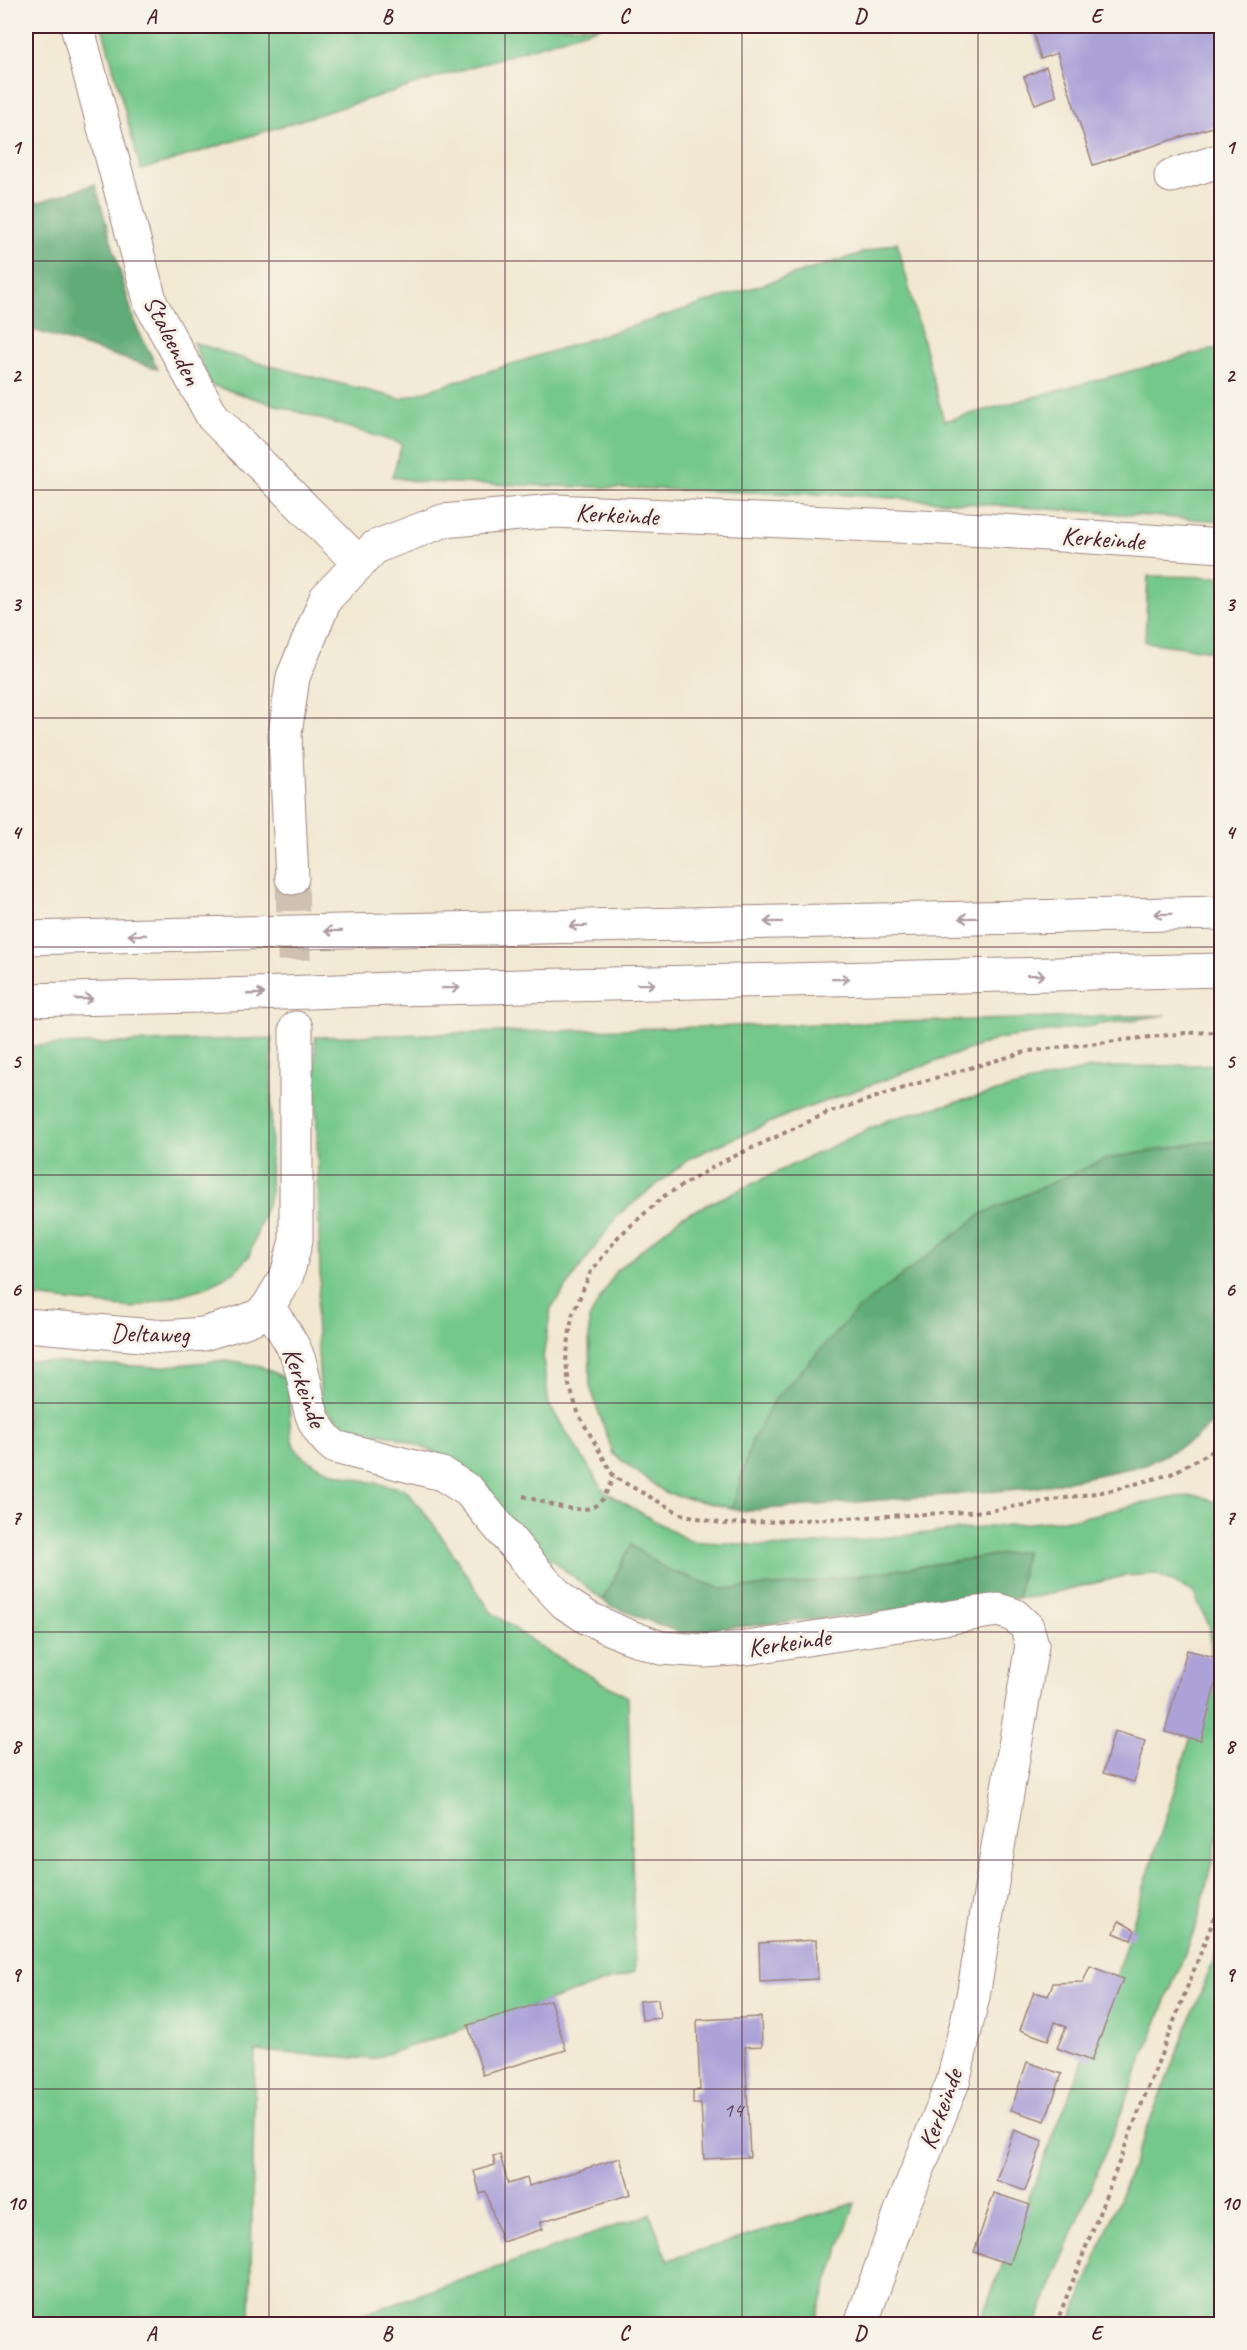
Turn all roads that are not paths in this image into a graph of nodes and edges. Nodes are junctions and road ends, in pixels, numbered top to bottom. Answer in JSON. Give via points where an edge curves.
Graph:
{"nodes":[{"id":1,"x":77,"y":26,"type":"edge"},
{"id":2,"x":1221,"y":160,"type":"edge"},
{"id":3,"x":1171,"y":176,"type":"dead end"},
{"id":4,"x":1221,"y":546,"type":"edge"},
{"id":5,"x":359,"y":563,"type":"junction"},
{"id":6,"x":292,"y":878,"type":"tunnel mouth"},
{"id":7,"x":1221,"y":913,"type":"edge"},
{"id":8,"x":26,"y":938,"type":"edge"},
{"id":9,"x":1221,"y":970,"type":"edge"},
{"id":10,"x":26,"y":1000,"type":"edge"},
{"id":11,"x":296,"y":1028,"type":"tunnel mouth"},
{"id":12,"x":268,"y":1307,"type":"junction"},
{"id":13,"x":26,"y":1325,"type":"edge"},
{"id":14,"x":861,"y":2325,"type":"edge"}],
"edges":[{"from":1,"to":5,"type":"main road","name":"Staleenden","via":[[151,304],[213,417]]},
{"from":2,"to":3,"type":"main road"},
{"from":4,"to":5,"type":"main road","name":"Kerkeinde","via":[[987,530],[554,511],[444,521],[375,547]]},
{"from":5,"to":6,"type":"main road","name":"Kerkeinde","via":[[326,598],[293,677],[285,734]]},
{"from":7,"to":8,"type":"main road","one_way":true,"bridge":true},
{"from":10,"to":9,"type":"main road","one_way":true,"bridge":true},
{"from":11,"to":12,"type":"main road","via":[[296,1240],[287,1275]]},
{"from":12,"to":13,"type":"main road","name":"Deltaweg","via":[[258,1316],[203,1334],[164,1337]]},
{"from":12,"to":14,"type":"main road","name":"Kerkeinde","via":[[297,1355],[311,1418],[322,1437],[335,1447],[442,1474],[469,1491],[565,1603],[625,1635],[661,1648],[705,1651],[998,1610],[1027,1627],[1032,1645],[1024,1698],[973,1996],[956,2072]]}]}
